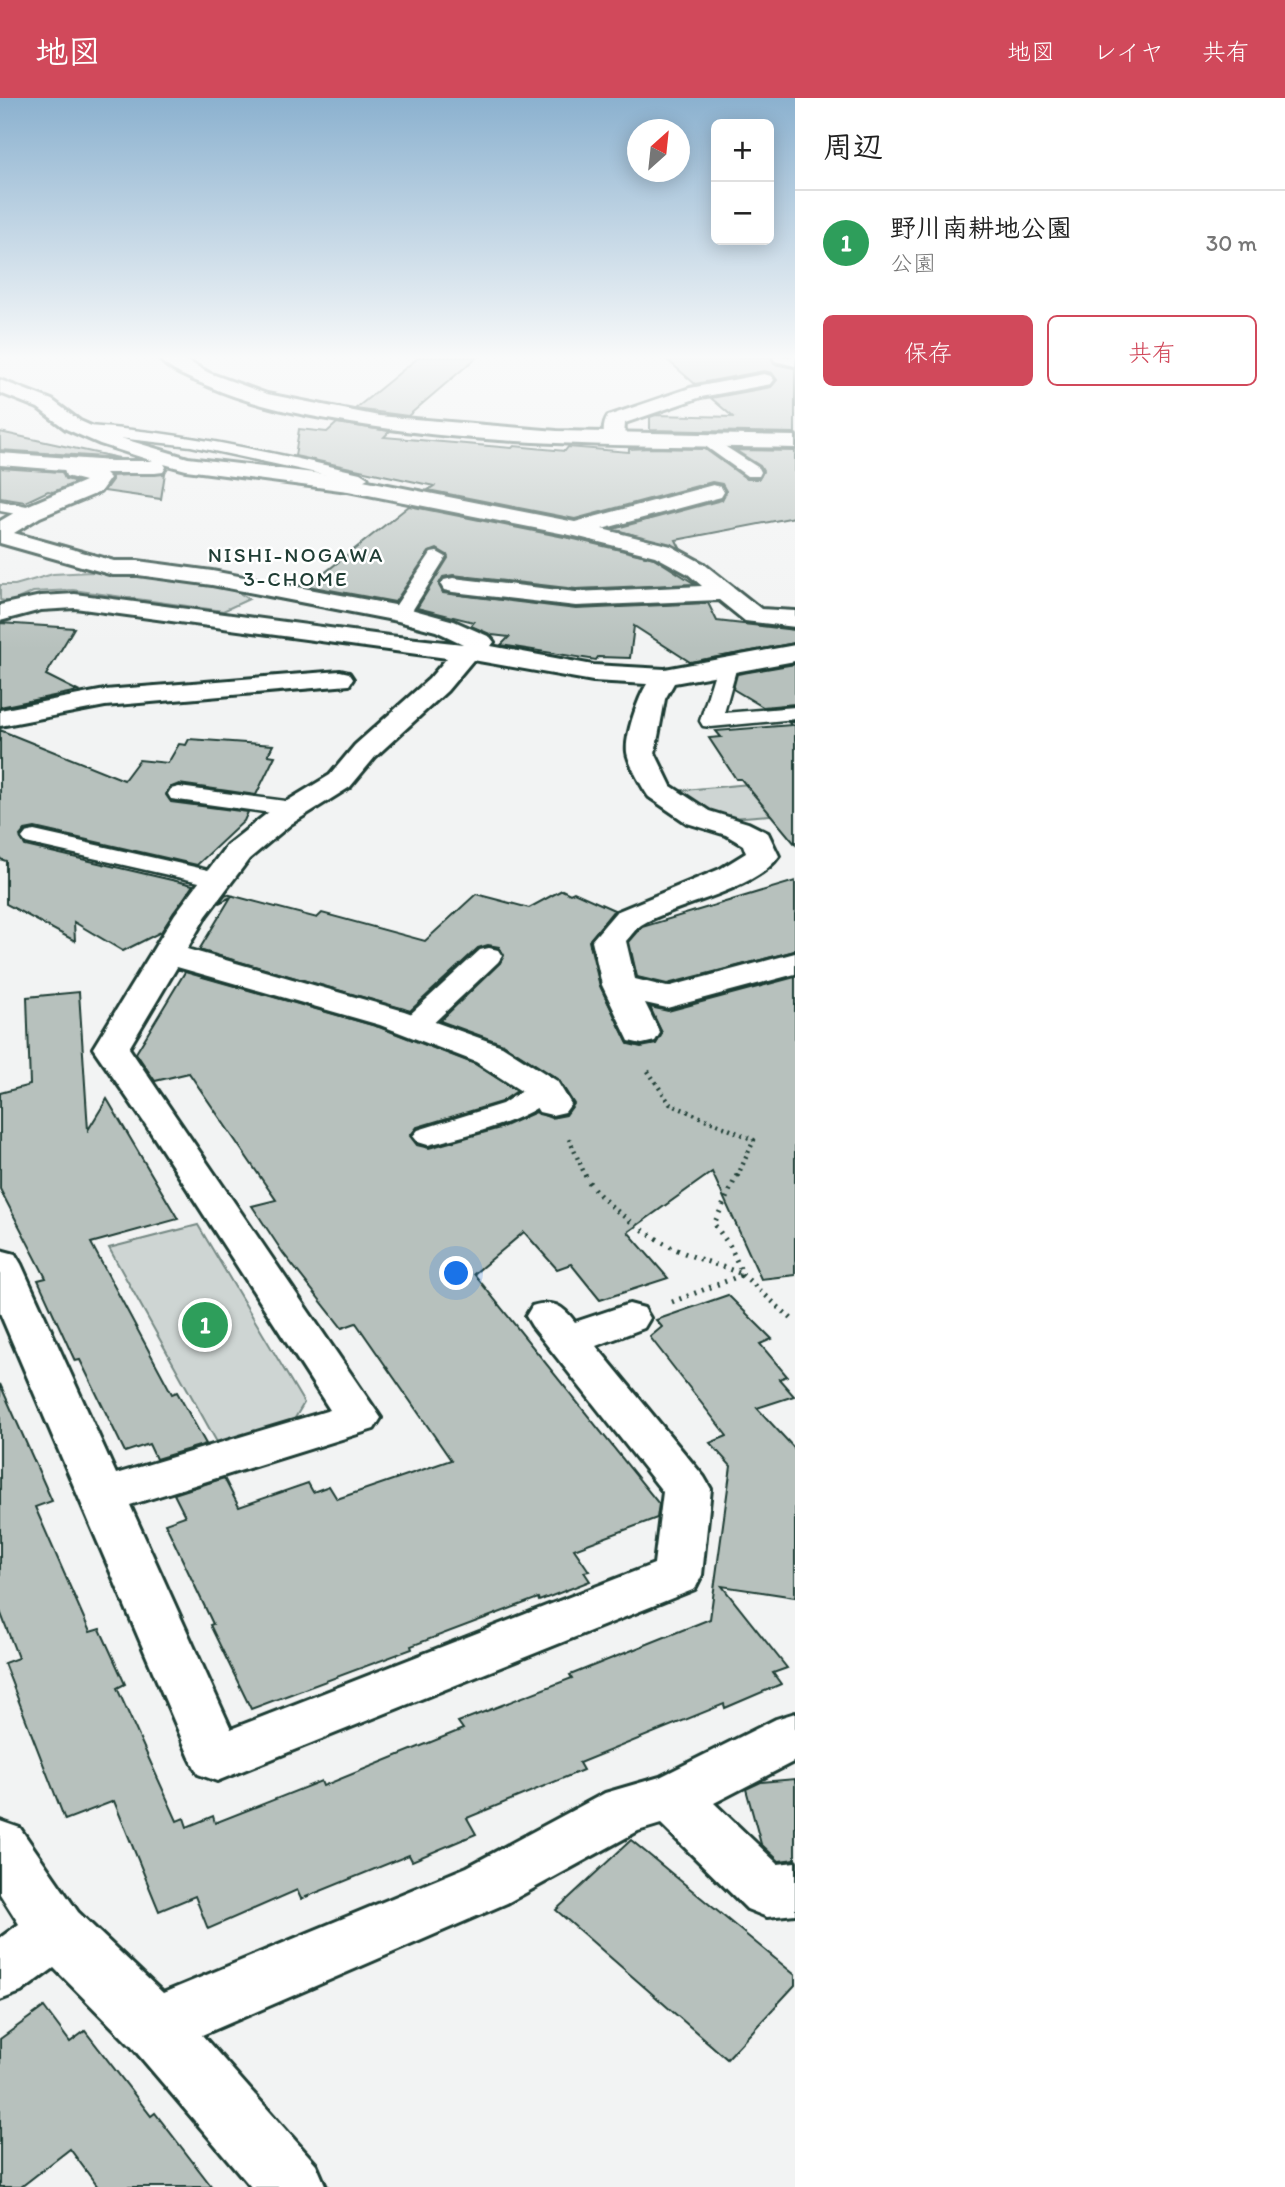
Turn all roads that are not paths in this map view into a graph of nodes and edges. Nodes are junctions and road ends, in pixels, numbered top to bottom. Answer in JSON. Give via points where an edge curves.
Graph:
{"nodes":[{"id":1,"x":151,"y":454,"type":"edge"},
{"id":2,"x":260,"y":454,"type":"edge"},
{"id":3,"x":728,"y":454,"type":"edge"},
{"id":4,"x":0,"y":459,"type":"edge"},
{"id":5,"x":60,"y":463,"type":"junction"},
{"id":6,"x":186,"y":464,"type":"junction"},
{"id":7,"x":753,"y":472,"type":"dead end"},
{"id":8,"x":348,"y":484,"type":"junction"},
{"id":9,"x":713,"y":492,"type":"dead end"},
{"id":10,"x":0,"y":506,"type":"edge"},
{"id":11,"x":32,"y":512,"type":"junction"},
{"id":12,"x":576,"y":529,"type":"junction"},
{"id":13,"x":0,"y":533,"type":"edge"},
{"id":14,"x":438,"y":557,"type":"dead end"},
{"id":15,"x":453,"y":585,"type":"dead end"},
{"id":16,"x":724,"y":592,"type":"junction"},
{"id":17,"x":0,"y":613,"type":"edge"},
{"id":18,"x":400,"y":614,"type":"junction"},
{"id":19,"x":795,"y":619,"type":"edge"},
{"id":20,"x":795,"y":653,"type":"edge"},
{"id":21,"x":481,"y":654,"type":"junction"},
{"id":22,"x":727,"y":666,"type":"junction"},
{"id":23,"x":665,"y":677,"type":"junction"},
{"id":24,"x":340,"y":679,"type":"dead end"},
{"id":25,"x":795,"y":713,"type":"edge"},
{"id":26,"x":771,"y":715,"type":"junction"},
{"id":27,"x":0,"y":718,"type":"edge"},
{"id":28,"x":785,"y":735,"type":"dead end"},
{"id":29,"x":179,"y":794,"type":"dead end"},
{"id":30,"x":293,"y":809,"type":"junction"},
{"id":31,"x":34,"y":838,"type":"dead end"},
{"id":32,"x":217,"y":879,"type":"junction"},
{"id":33,"x":169,"y":954,"type":"junction"},
{"id":34,"x":489,"y":956,"type":"dead end"},
{"id":35,"x":795,"y":963,"type":"edge"},
{"id":36,"x":619,"y":985,"type":"junction"},
{"id":37,"x":414,"y":1026,"type":"junction"},
{"id":38,"x":642,"y":1033,"type":"road end"},
{"id":39,"x":548,"y":1096,"type":"joint"},
{"id":40,"x":428,"y":1136,"type":"dead end"},
{"id":41,"x":0,"y":1264,"type":"edge"},
{"id":42,"x":629,"y":1318,"type":"road end"},
{"id":43,"x":103,"y":1496,"type":"junction"},
{"id":44,"x":795,"y":1735,"type":"edge"},
{"id":45,"x":671,"y":1798,"type":"junction"},
{"id":46,"x":0,"y":1846,"type":"edge"},
{"id":47,"x":795,"y":1888,"type":"edge"},
{"id":48,"x":57,"y":1931,"type":"junction"},
{"id":49,"x":0,"y":1972,"type":"edge"},
{"id":50,"x":154,"y":2026,"type":"junction"},
{"id":51,"x":293,"y":2187,"type":"edge"}],
"edges":[{"from":1,"to":6,"type":"street"},
{"from":2,"to":8,"type":"lane","via":[[360,478]]},
{"from":3,"to":7,"type":"lane"},
{"from":4,"to":5,"type":"street"},
{"from":5,"to":6,"type":"street","via":[[112,467]]},
{"from":5,"to":11,"type":"street","via":[[99,478],[92,487]]},
{"from":6,"to":8,"type":"street"},
{"from":8,"to":12,"type":"street"},
{"from":9,"to":12,"type":"street"},
{"from":10,"to":11,"type":"lane"},
{"from":11,"to":13,"type":"street"},
{"from":12,"to":16,"type":"street","via":[[663,551]]},
{"from":13,"to":18,"type":"street","via":[[113,568],[212,578]]},
{"from":14,"to":18,"type":"lane"},
{"from":15,"to":16,"type":"street","via":[[576,599]]},
{"from":16,"to":19,"type":"street","via":[[754,616]]},
{"from":17,"to":21,"type":"street","via":[[75,601]]},
{"from":18,"to":21,"type":"street","via":[[486,644]]},
{"from":20,"to":22,"type":"street"},
{"from":21,"to":23,"type":"street","via":[[593,673]]},
{"from":21,"to":30,"type":"street","via":[[438,685],[365,751],[340,781]]},
{"from":22,"to":23,"type":"street"},
{"from":22,"to":26,"type":"lane","via":[[711,721]]},
{"from":23,"to":36,"type":"street","via":[[651,699],[641,753],[659,791],[698,817],[737,829],[757,841],[763,856],[731,876],[628,919],[609,940]]},
{"from":24,"to":27,"type":"street","via":[[105,698]]},
{"from":25,"to":26,"type":"lane"},
{"from":26,"to":28,"type":"lane"},
{"from":29,"to":30,"type":"lane"},
{"from":30,"to":32,"type":"street","via":[[238,852]]},
{"from":31,"to":32,"type":"lane"},
{"from":32,"to":33,"type":"street"},
{"from":33,"to":37,"type":"street"},
{"from":33,"to":43,"type":"street","via":[[111,1048],[358,1418]]},
{"from":34,"to":37,"type":"lane"},
{"from":35,"to":36,"type":"street","via":[[667,998]]},
{"from":36,"to":38,"type":"street"},
{"from":37,"to":39,"type":"street","via":[[489,1054]]},
{"from":39,"to":40,"type":"lane"},
{"from":41,"to":43,"type":"street"},
{"from":42,"to":43,"type":"street","via":[[557,1329],[687,1489],[677,1575],[217,1758]]},
{"from":44,"to":45,"type":"street"},
{"from":45,"to":47,"type":"street","via":[[767,1891]]},
{"from":45,"to":50,"type":"street","via":[[625,1810],[487,1885]]},
{"from":46,"to":48,"type":"street"},
{"from":48,"to":49,"type":"street"},
{"from":48,"to":50,"type":"street"},
{"from":50,"to":51,"type":"street"}]}
